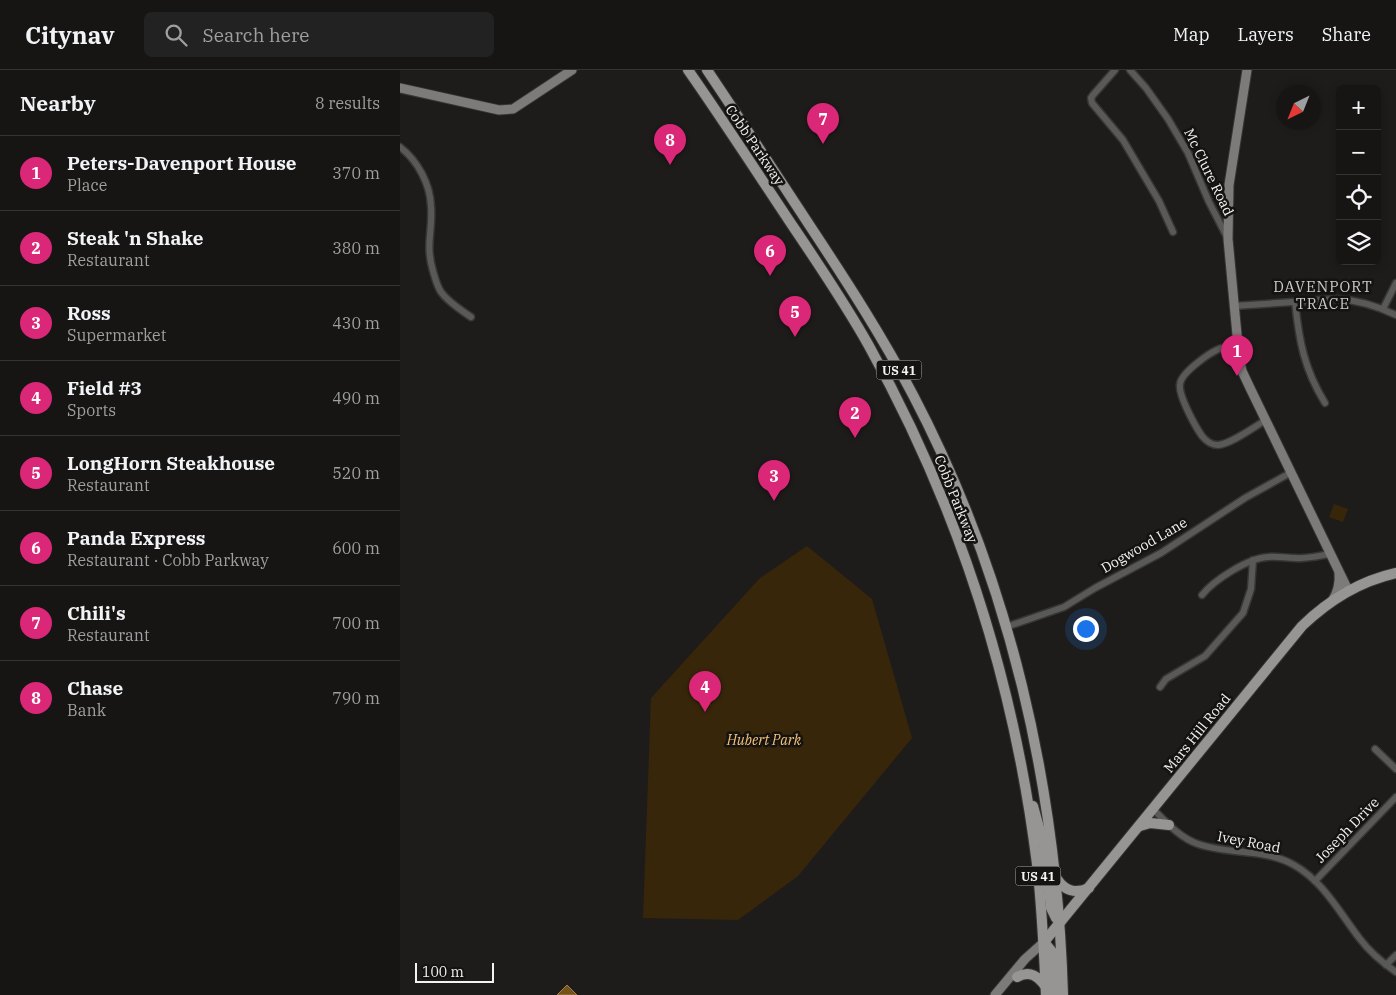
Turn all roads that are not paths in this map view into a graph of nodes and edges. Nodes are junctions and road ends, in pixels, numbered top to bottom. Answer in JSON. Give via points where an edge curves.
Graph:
{"nodes":[{"id":1,"x":572,"y":70,"type":"edge"},
{"id":2,"x":688,"y":70,"type":"edge"},
{"id":3,"x":707,"y":70,"type":"edge"},
{"id":4,"x":1115,"y":70,"type":"edge"},
{"id":5,"x":1130,"y":70,"type":"edge"},
{"id":6,"x":1247,"y":70,"type":"edge"},
{"id":7,"x":400,"y":88,"type":"edge"},
{"id":8,"x":400,"y":147,"type":"edge"},
{"id":9,"x":1172,"y":232,"type":"dead end"},
{"id":10,"x":1228,"y":239,"type":"junction"},
{"id":11,"x":1396,"y":283,"type":"edge"},
{"id":12,"x":1295,"y":302,"type":"junction"},
{"id":13,"x":1234,"y":306,"type":"junction"},
{"id":14,"x":1383,"y":309,"type":"junction"},
{"id":15,"x":1396,"y":315,"type":"edge"},
{"id":16,"x":470,"y":317,"type":"dead end"},
{"id":17,"x":1238,"y":347,"type":"junction"},
{"id":18,"x":1325,"y":403,"type":"dead end"},
{"id":19,"x":1266,"y":420,"type":"junction"},
{"id":20,"x":1290,"y":473,"type":"junction"},
{"id":21,"x":1330,"y":554,"type":"junction"},
{"id":22,"x":1253,"y":560,"type":"junction"},
{"id":23,"x":1338,"y":570,"type":"junction"},
{"id":24,"x":1396,"y":573,"type":"edge"},
{"id":25,"x":1348,"y":590,"type":"junction"},
{"id":26,"x":1202,"y":595,"type":"dead end"},
{"id":27,"x":1332,"y":601,"type":"junction"},
{"id":28,"x":1006,"y":627,"type":"junction"},
{"id":29,"x":1160,"y":687,"type":"dead end"},
{"id":30,"x":1375,"y":749,"type":"dead end"},
{"id":31,"x":1396,"y":769,"type":"edge"},
{"id":32,"x":1024,"y":781,"type":"junction"},
{"id":33,"x":1396,"y":797,"type":"edge"},
{"id":34,"x":1153,"y":809,"type":"junction"},
{"id":35,"x":1169,"y":825,"type":"junction"},
{"id":36,"x":1140,"y":826,"type":"junction"},
{"id":37,"x":1056,"y":878,"type":"junction"},
{"id":38,"x":1315,"y":881,"type":"junction"},
{"id":39,"x":1090,"y":888,"type":"junction"},
{"id":40,"x":1060,"y":922,"type":"junction"},
{"id":41,"x":1044,"y":942,"type":"junction"},
{"id":42,"x":1396,"y":955,"type":"edge"},
{"id":43,"x":1386,"y":965,"type":"junction"},
{"id":44,"x":1396,"y":972,"type":"edge"},
{"id":45,"x":1017,"y":976,"type":"junction"},
{"id":46,"x":1046,"y":991,"type":"edge"},
{"id":47,"x":994,"y":995,"type":"edge"},
{"id":48,"x":1002,"y":995,"type":"edge"},
{"id":49,"x":1055,"y":995,"type":"edge"},
{"id":50,"x":1063,"y":995,"type":"edge"}],
"edges":[{"from":1,"to":7,"type":"street","via":[[513,109],[499,110]]},
{"from":2,"to":32,"type":"main road","name":"Cobb Parkway","number":"US 41","via":[[839,296],[912,430],[953,524],[984,614],[1009,705]]},
{"from":3,"to":28,"type":"main road","name":"Cobb Parkway","number":"US 41","via":[[840,270],[898,366],[959,496]]},
{"from":4,"to":9,"type":"street","via":[[1092,95],[1092,102],[1123,140],[1159,201]]},
{"from":5,"to":10,"type":"street","name":"Mc Clure Road","via":[[1168,119],[1188,152],[1208,202]]},
{"from":6,"to":10,"type":"street","via":[[1229,184]]},
{"from":8,"to":16,"type":"street","via":[[414,161],[430,192],[429,257],[440,290],[449,302]]},
{"from":10,"to":13,"type":"street"},
{"from":11,"to":14,"type":"street"},
{"from":12,"to":13,"type":"street"},
{"from":12,"to":14,"type":"street","via":[[1351,300]]},
{"from":12,"to":18,"type":"street","via":[[1305,363]]},
{"from":13,"to":17,"type":"street"},
{"from":14,"to":15,"type":"street"},
{"from":17,"to":19,"type":"street","via":[[1242,371]]},
{"from":17,"to":19,"type":"street","via":[[1221,348],[1204,358],[1182,378],[1180,392],[1203,437],[1216,445],[1230,441]]},
{"from":19,"to":20,"type":"street"},
{"from":20,"to":21,"type":"street"},
{"from":20,"to":28,"type":"street","name":"Dogwood Lane","via":[[1161,553],[1064,607]]},
{"from":21,"to":22,"type":"street"},
{"from":21,"to":23,"type":"street"},
{"from":22,"to":26,"type":"street","via":[[1208,587]]},
{"from":22,"to":29,"type":"street","via":[[1251,589],[1244,613],[1205,656],[1166,679]]},
{"from":23,"to":25,"type":"street"},
{"from":23,"to":27,"type":"street","via":[[1339,584]]},
{"from":24,"to":25,"type":"main road","name":"Mars Hill Road"},
{"from":25,"to":27,"type":"main road","name":"Mars Hill Road"},
{"from":27,"to":34,"type":"main road","name":"Mars Hill Road","via":[[1291,638]]},
{"from":28,"to":37,"type":"main road","name":"Cobb Parkway","number":"US 41","via":[[1033,733]]},
{"from":30,"to":31,"type":"street"},
{"from":32,"to":40,"type":"main road","via":[[1044,845],[1051,908]]},
{"from":32,"to":41,"type":"main road","name":"Cobb Parkway","number":"US 41","via":[[1037,865]]},
{"from":33,"to":38,"type":"street","name":"Joseph Drive"},
{"from":34,"to":35,"type":"street","name":"Ivey Road"},
{"from":34,"to":36,"type":"main road","name":"Mars Hill Road"},
{"from":35,"to":36,"type":"main road","via":[[1150,822]]},
{"from":35,"to":38,"type":"street","name":"Ivey Road","via":[[1198,844],[1266,855],[1293,865]]},
{"from":36,"to":39,"type":"main road","name":"Mars Hill Road"},
{"from":37,"to":39,"type":"main road","via":[[1068,890]]},
{"from":37,"to":40,"type":"main road","name":"Cobb Parkway","number":"US 41"},
{"from":38,"to":43,"type":"street","name":"Ivey Road"},
{"from":39,"to":40,"type":"main road","name":"Mars Hill Road"},
{"from":40,"to":41,"type":"main road","name":"Mars Hill Road"},
{"from":40,"to":50,"type":"main road","name":"Cobb Parkway","number":"US 41"},
{"from":41,"to":45,"type":"street"},
{"from":41,"to":46,"type":"main road","name":"Cobb Parkway","number":"US 41"},
{"from":41,"to":47,"type":"street"},
{"from":41,"to":49,"type":"main road","via":[[1053,953]]},
{"from":42,"to":43,"type":"street"},
{"from":43,"to":44,"type":"street","name":"Ivey Road"},
{"from":45,"to":46,"type":"main road","via":[[1035,975]]},
{"from":45,"to":48,"type":"street"}]}
